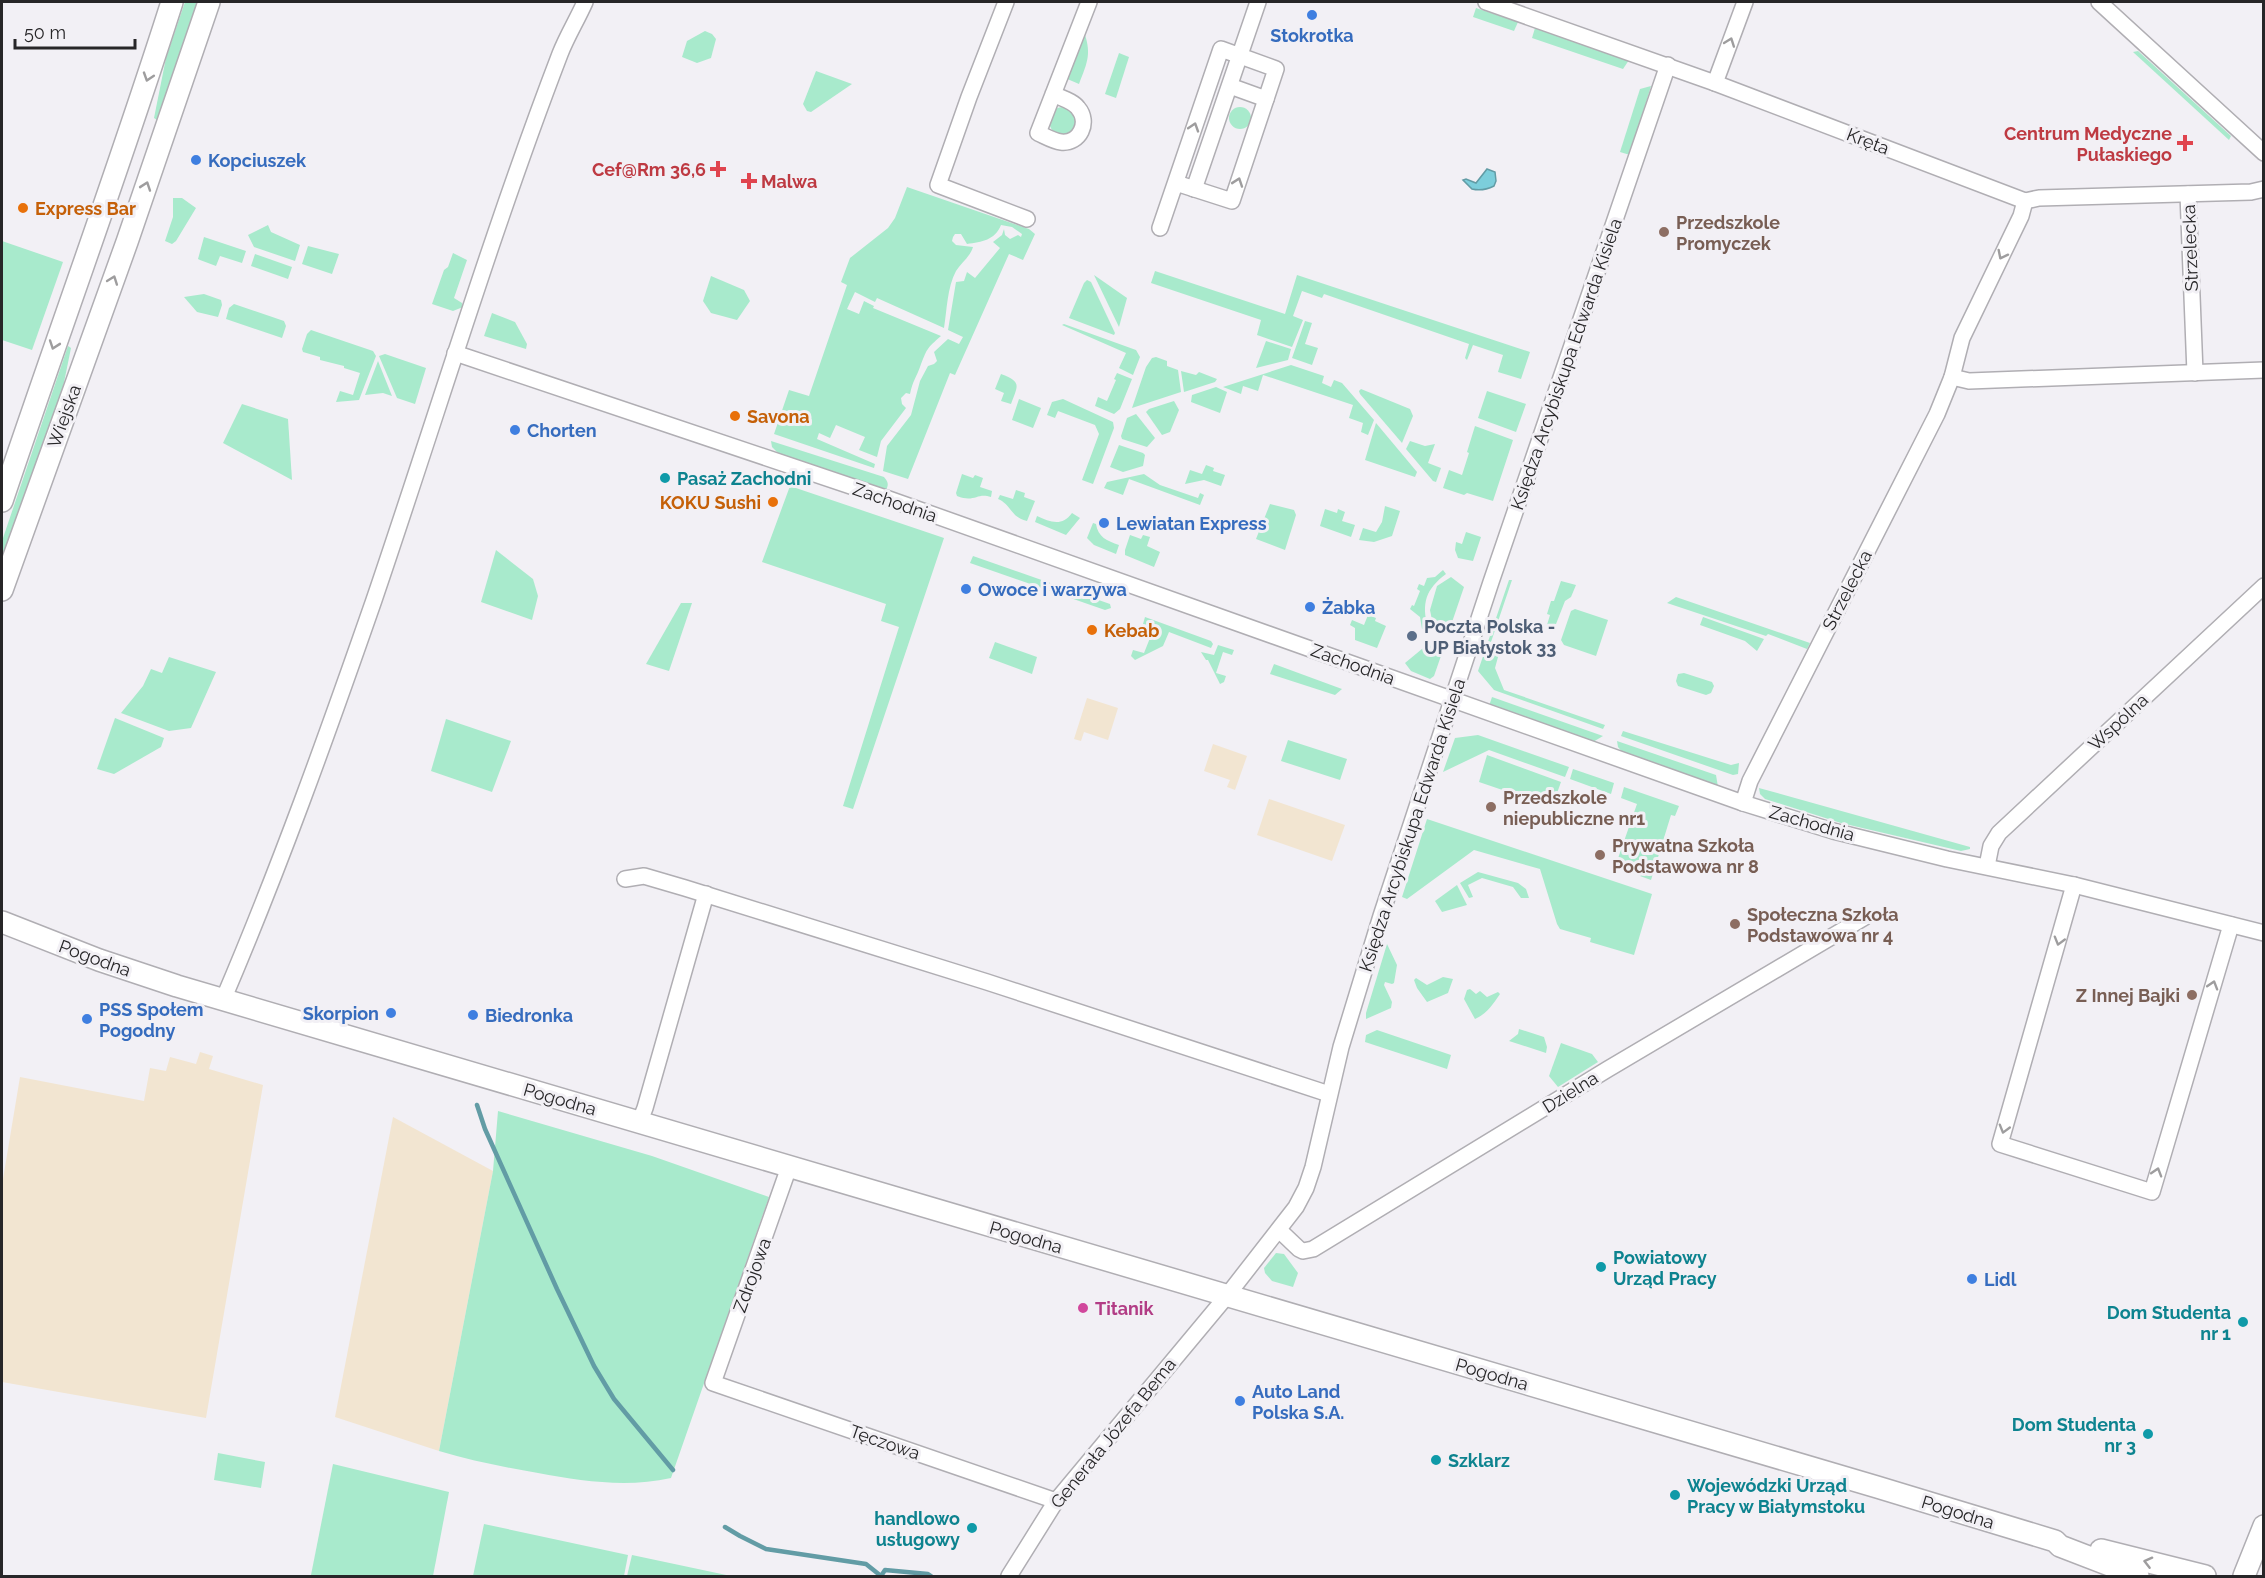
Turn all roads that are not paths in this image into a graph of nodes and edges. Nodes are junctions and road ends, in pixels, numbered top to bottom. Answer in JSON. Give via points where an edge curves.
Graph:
{"nodes":[{"id":1,"x":172,"y":2,"type":"edge"},
{"id":2,"x":209,"y":2,"type":"edge"},
{"id":3,"x":585,"y":2,"type":"edge"},
{"id":4,"x":1006,"y":2,"type":"edge"},
{"id":5,"x":1089,"y":2,"type":"edge"},
{"id":6,"x":1258,"y":2,"type":"edge"},
{"id":7,"x":1486,"y":2,"type":"edge"},
{"id":8,"x":1744,"y":2,"type":"edge"},
{"id":9,"x":2099,"y":2,"type":"edge"},
{"id":10,"x":1239,"y":55,"type":"junction"},
{"id":11,"x":1668,"y":65,"type":"junction"},
{"id":12,"x":1715,"y":83,"type":"junction"},
{"id":13,"x":1230,"y":86,"type":"junction"},
{"id":14,"x":1053,"y":94,"type":"dead end"},
{"id":15,"x":1266,"y":99,"type":"junction"},
{"id":16,"x":2264,"y":153,"type":"edge"},
{"id":17,"x":1176,"y":183,"type":"junction"},
{"id":18,"x":1194,"y":189,"type":"junction"},
{"id":19,"x":2264,"y":189,"type":"edge"},
{"id":20,"x":2188,"y":194,"type":"junction"},
{"id":21,"x":2025,"y":201,"type":"junction"},
{"id":22,"x":1027,"y":219,"type":"dead end"},
{"id":23,"x":1160,"y":228,"type":"dead end"},
{"id":24,"x":95,"y":231,"type":"junction"},
{"id":25,"x":127,"y":242,"type":"junction"},
{"id":26,"x":66,"y":311,"type":"junction"},
{"id":27,"x":99,"y":319,"type":"junction"},
{"id":28,"x":455,"y":353,"type":"junction"},
{"id":29,"x":2264,"y":370,"type":"edge"},
{"id":30,"x":2195,"y":373,"type":"junction"},
{"id":31,"x":1952,"y":376,"type":"junction"},
{"id":32,"x":2,"y":501,"type":"edge"},
{"id":33,"x":2264,"y":586,"type":"edge"},
{"id":34,"x":2,"y":590,"type":"edge"},
{"id":35,"x":1452,"y":700,"type":"junction"},
{"id":36,"x":1743,"y":803,"type":"junction"},
{"id":37,"x":1987,"y":866,"type":"junction"},
{"id":38,"x":625,"y":879,"type":"dead end"},
{"id":39,"x":2074,"y":885,"type":"junction"},
{"id":40,"x":706,"y":894,"type":"junction"},
{"id":41,"x":1865,"y":917,"type":"dead end"},
{"id":42,"x":2,"y":922,"type":"edge"},
{"id":43,"x":2231,"y":925,"type":"junction"},
{"id":44,"x":2264,"y":933,"type":"edge"},
{"id":45,"x":223,"y":1000,"type":"junction"},
{"id":46,"x":1329,"y":1094,"type":"junction"},
{"id":47,"x":639,"y":1122,"type":"junction"},
{"id":48,"x":789,"y":1167,"type":"junction"},
{"id":49,"x":1279,"y":1230,"type":"junction"},
{"id":50,"x":1226,"y":1297,"type":"junction"},
{"id":51,"x":713,"y":1383,"type":"joint"},
{"id":52,"x":1056,"y":1501,"type":"junction"},
{"id":53,"x":2264,"y":1526,"type":"edge"},
{"id":54,"x":2055,"y":1542,"type":"junction"},
{"id":55,"x":1009,"y":1576,"type":"edge"},
{"id":56,"x":2138,"y":1576,"type":"edge"},
{"id":57,"x":2205,"y":1576,"type":"edge"},
{"id":58,"x":2244,"y":1576,"type":"edge"}],
"edges":[{"from":1,"to":24,"type":"street","name":"Wiejska","one_way":true},
{"from":25,"to":2,"type":"street","name":"Wiejska","one_way":true},
{"from":3,"to":28,"type":"street","via":[[561,50]]},
{"from":4,"to":22,"type":"street","via":[[938,185]]},
{"from":5,"to":14,"type":"street"},
{"from":6,"to":10,"type":"street"},
{"from":7,"to":11,"type":"street","name":"Kręta"},
{"from":12,"to":8,"type":"street","one_way":true},
{"from":9,"to":16,"type":"street"},
{"from":10,"to":13,"type":"street"},
{"from":10,"to":15,"type":"street","via":[[1276,69]]},
{"from":17,"to":10,"type":"street","one_way":true,"via":[[1221,49]]},
{"from":11,"to":12,"type":"street","name":"Kręta"},
{"from":11,"to":35,"type":"street","name":"Księdza Arcybiskupa Edwarda Kisiela"},
{"from":12,"to":21,"type":"street","name":"Kręta"},
{"from":13,"to":15,"type":"street"},
{"from":13,"to":18,"type":"street"},
{"from":18,"to":15,"type":"street","one_way":true,"via":[[1232,201]]},
{"from":17,"to":18,"type":"street"},
{"from":17,"to":23,"type":"street"},
{"from":19,"to":20,"type":"street","name":"Kręta"},
{"from":20,"to":21,"type":"street","name":"Kręta"},
{"from":20,"to":30,"type":"street","name":"Strzelecka"},
{"from":21,"to":31,"type":"street","name":"Strzelecka","one_way":true,"via":[[1962,338]]},
{"from":24,"to":25,"type":"street"},
{"from":24,"to":26,"type":"street","name":"Wiejska"},
{"from":27,"to":25,"type":"street","name":"Wiejska","one_way":true},
{"from":26,"to":27,"type":"street","via":[[72,302],[83,299],[93,304]]},
{"from":26,"to":32,"type":"street","name":"Wiejska","one_way":true},
{"from":27,"to":34,"type":"street","name":"Wiejska"},
{"from":28,"to":35,"type":"street","name":"Zachodnia","via":[[889,499]]},
{"from":28,"to":45,"type":"street","via":[[310,780]]},
{"from":29,"to":30,"type":"street"},
{"from":30,"to":31,"type":"street","via":[[1969,381]]},
{"from":31,"to":36,"type":"street","name":"Strzelecka","via":[[1937,414],[1750,781]]},
{"from":33,"to":37,"type":"street","name":"Wspólna","via":[[1999,833],[1991,846]]},
{"from":35,"to":36,"type":"street","name":"Zachodnia"},
{"from":35,"to":46,"type":"street","name":"Księdza Arcybiskupa Edwarda Kisiela","via":[[1381,916]]},
{"from":36,"to":37,"type":"street","name":"Zachodnia","via":[[1833,831]]},
{"from":37,"to":39,"type":"street","name":"Zachodnia"},
{"from":38,"to":40,"type":"street","via":[[644,876]]},
{"from":39,"to":43,"type":"street","name":"Zachodnia"},
{"from":39,"to":43,"type":"street","one_way":true,"via":[[2000,1143],[2152,1192]]},
{"from":40,"to":46,"type":"street"},
{"from":40,"to":47,"type":"street"},
{"from":41,"to":49,"type":"street","name":"Dzielna","via":[[1312,1249],[1299,1249]]},
{"from":42,"to":45,"type":"street","name":"Pogodna","via":[[99,960]]},
{"from":43,"to":44,"type":"street","name":"Zachodnia"},
{"from":45,"to":47,"type":"street","name":"Pogodna"},
{"from":46,"to":49,"type":"street","name":"Księdza Arcybiskupa Edwarda Kisiela","via":[[1314,1167],[1296,1207]]},
{"from":47,"to":48,"type":"street","name":"Pogodna"},
{"from":48,"to":50,"type":"street","name":"Pogodna"},
{"from":48,"to":51,"type":"street","name":"Zdrojowa"},
{"from":49,"to":50,"type":"street","name":"Księdza Arcybiskupa Edwarda Kisiela"},
{"from":50,"to":52,"type":"street","name":"Generała Józefa Bema"},
{"from":50,"to":54,"type":"street","name":"Pogodna"},
{"from":51,"to":52,"type":"street","name":"Tęczowa"},
{"from":52,"to":55,"type":"street","name":"Generała Józefa Bema"},
{"from":53,"to":58,"type":"street"},
{"from":54,"to":56,"type":"street","name":"Pogodna"},
{"from":57,"to":54,"type":"street","name":"Pogodna","one_way":true}]}
